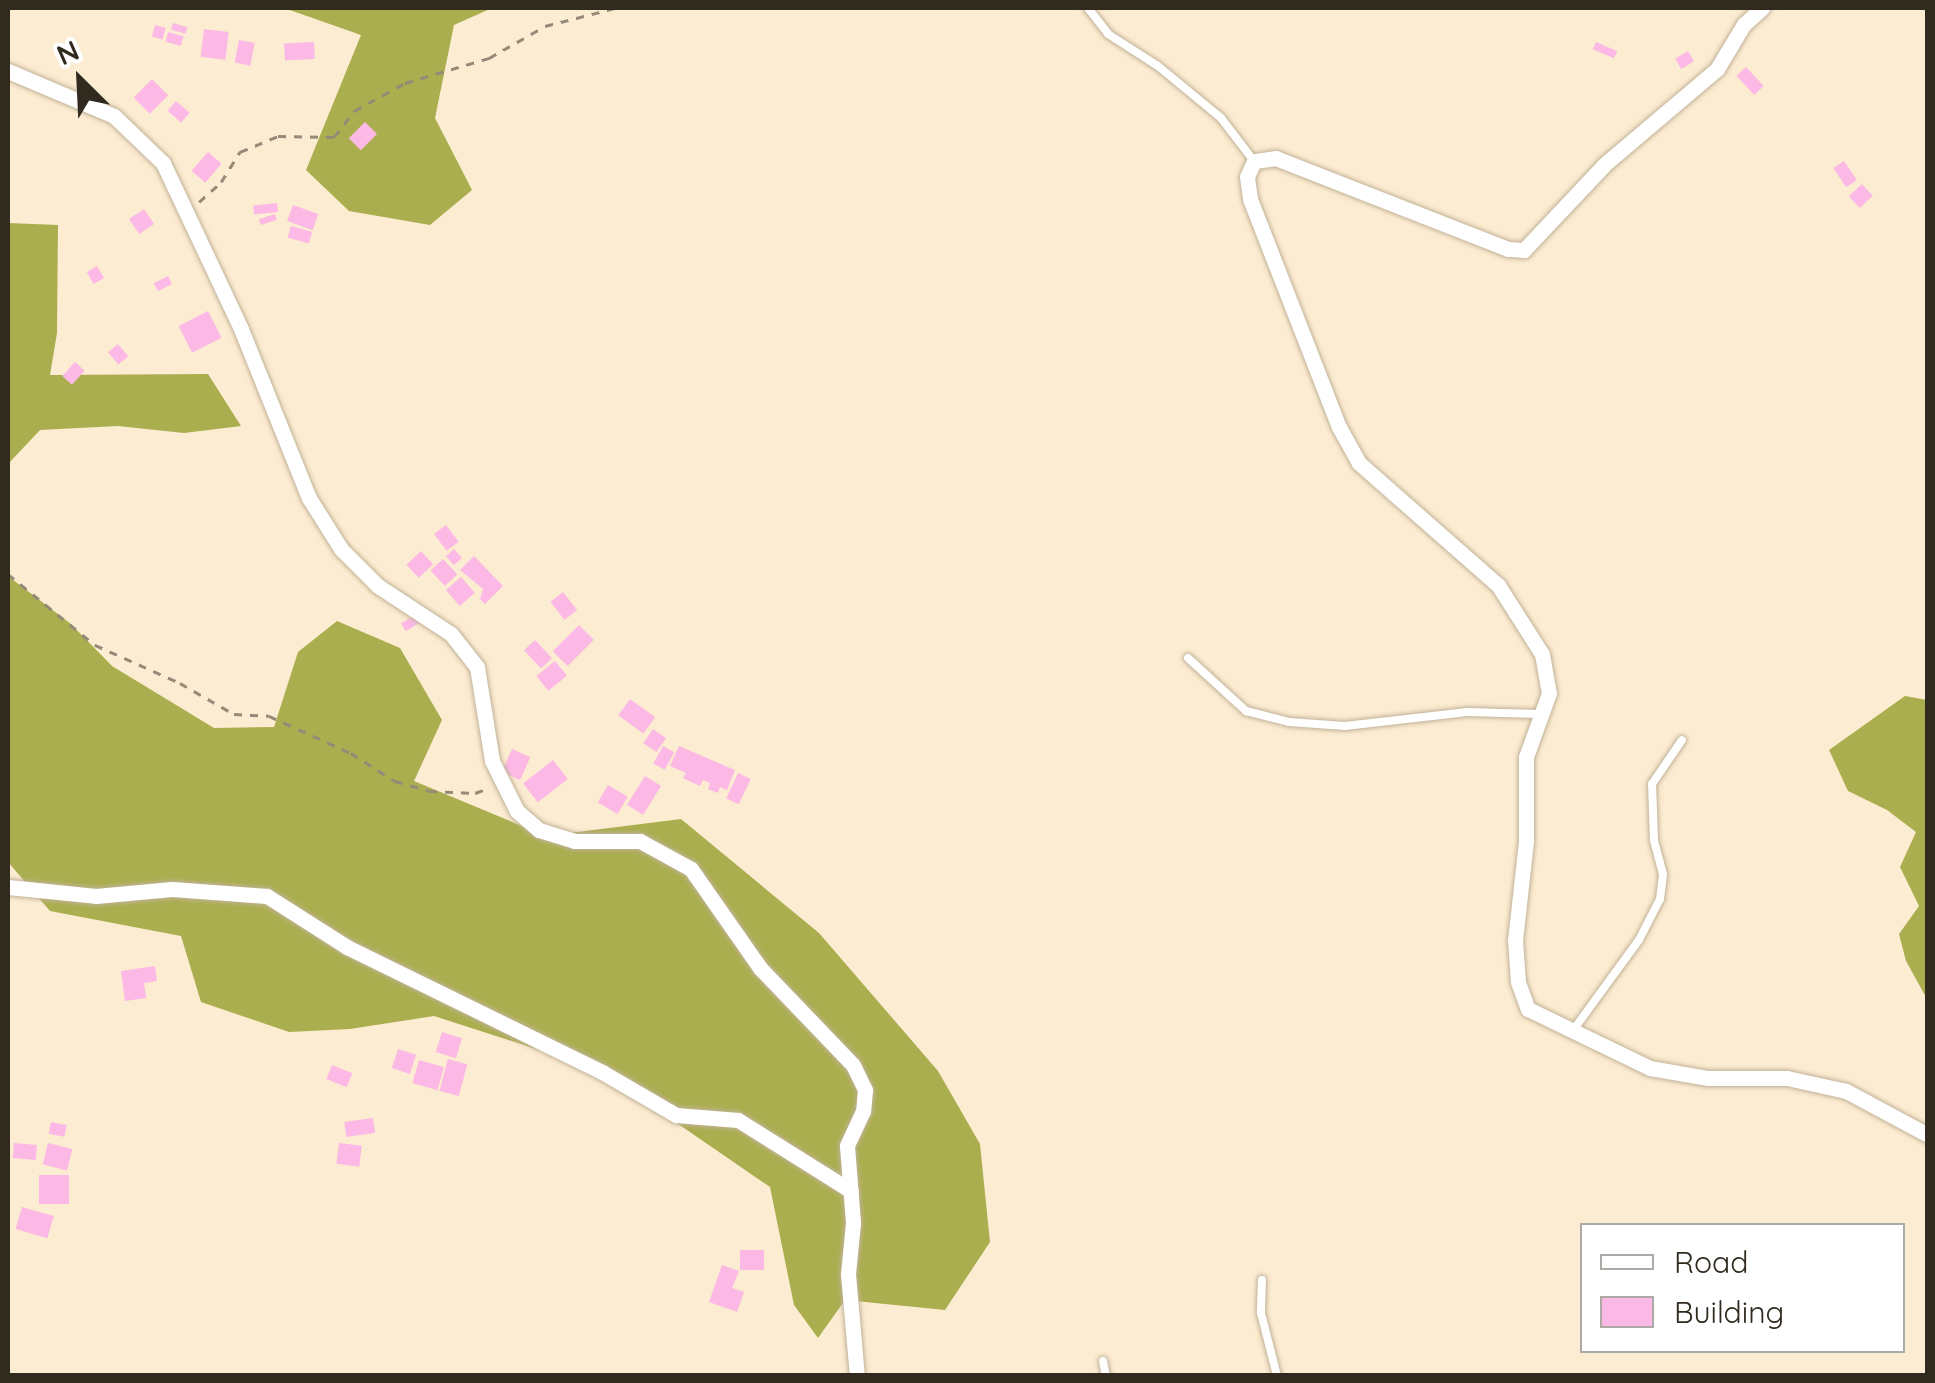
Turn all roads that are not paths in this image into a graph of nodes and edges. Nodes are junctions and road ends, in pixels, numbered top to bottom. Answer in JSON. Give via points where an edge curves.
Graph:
{"nodes":[{"id":1,"x":1088,"y":8,"type":"edge"},
{"id":2,"x":1762,"y":8,"type":"edge"},
{"id":3,"x":8,"y":71,"type":"edge"},
{"id":4,"x":1254,"y":161,"type":"junction"},
{"id":5,"x":1188,"y":658,"type":"dead end"},
{"id":6,"x":1539,"y":714,"type":"junction"},
{"id":7,"x":1682,"y":740,"type":"dead end"},
{"id":8,"x":8,"y":887,"type":"edge"},
{"id":9,"x":1571,"y":1032,"type":"junction"},
{"id":10,"x":1928,"y":1135,"type":"edge"},
{"id":11,"x":851,"y":1191,"type":"junction"},
{"id":12,"x":1262,"y":1280,"type":"dead end"},
{"id":13,"x":1102,"y":1362,"type":"dead end"},
{"id":14,"x":857,"y":1376,"type":"edge"},
{"id":15,"x":1106,"y":1376,"type":"edge"},
{"id":16,"x":1277,"y":1376,"type":"edge"}],
"edges":[{"from":1,"to":4,"type":"lane","via":[[1108,34],[1220,118]]},
{"from":2,"to":4,"type":"street","via":[[1744,24],[1718,68],[1604,165],[1524,250],[1276,158]]},
{"from":3,"to":11,"type":"street","via":[[114,116],[163,164],[241,329],[308,498],[340,549],[378,586],[450,634],[478,667],[492,761],[517,811],[539,830],[574,840],[640,841],[691,869],[760,968],[853,1065],[862,1080],[863,1111],[847,1146]]},
{"from":4,"to":6,"type":"street","via":[[1250,199],[1339,428],[1359,463],[1498,585],[1542,654],[1548,692]]},
{"from":5,"to":6,"type":"lane","via":[[1246,711],[1289,722],[1346,726],[1467,712]]},
{"from":6,"to":9,"type":"street","via":[[1526,757],[1526,841],[1514,940],[1518,982],[1528,1009]]},
{"from":7,"to":9,"type":"lane","via":[[1652,784],[1654,840],[1664,874],[1660,898],[1640,940]]},
{"from":8,"to":11,"type":"street","via":[[96,896],[172,890],[267,896],[348,947],[676,1115],[738,1120]]},
{"from":9,"to":10,"type":"street","via":[[1650,1068],[1708,1078],[1787,1078],[1846,1091]]},
{"from":11,"to":14,"type":"street","via":[[848,1274]]},
{"from":12,"to":16,"type":"lane","via":[[1261,1313]]},
{"from":13,"to":15,"type":"lane"}]}
